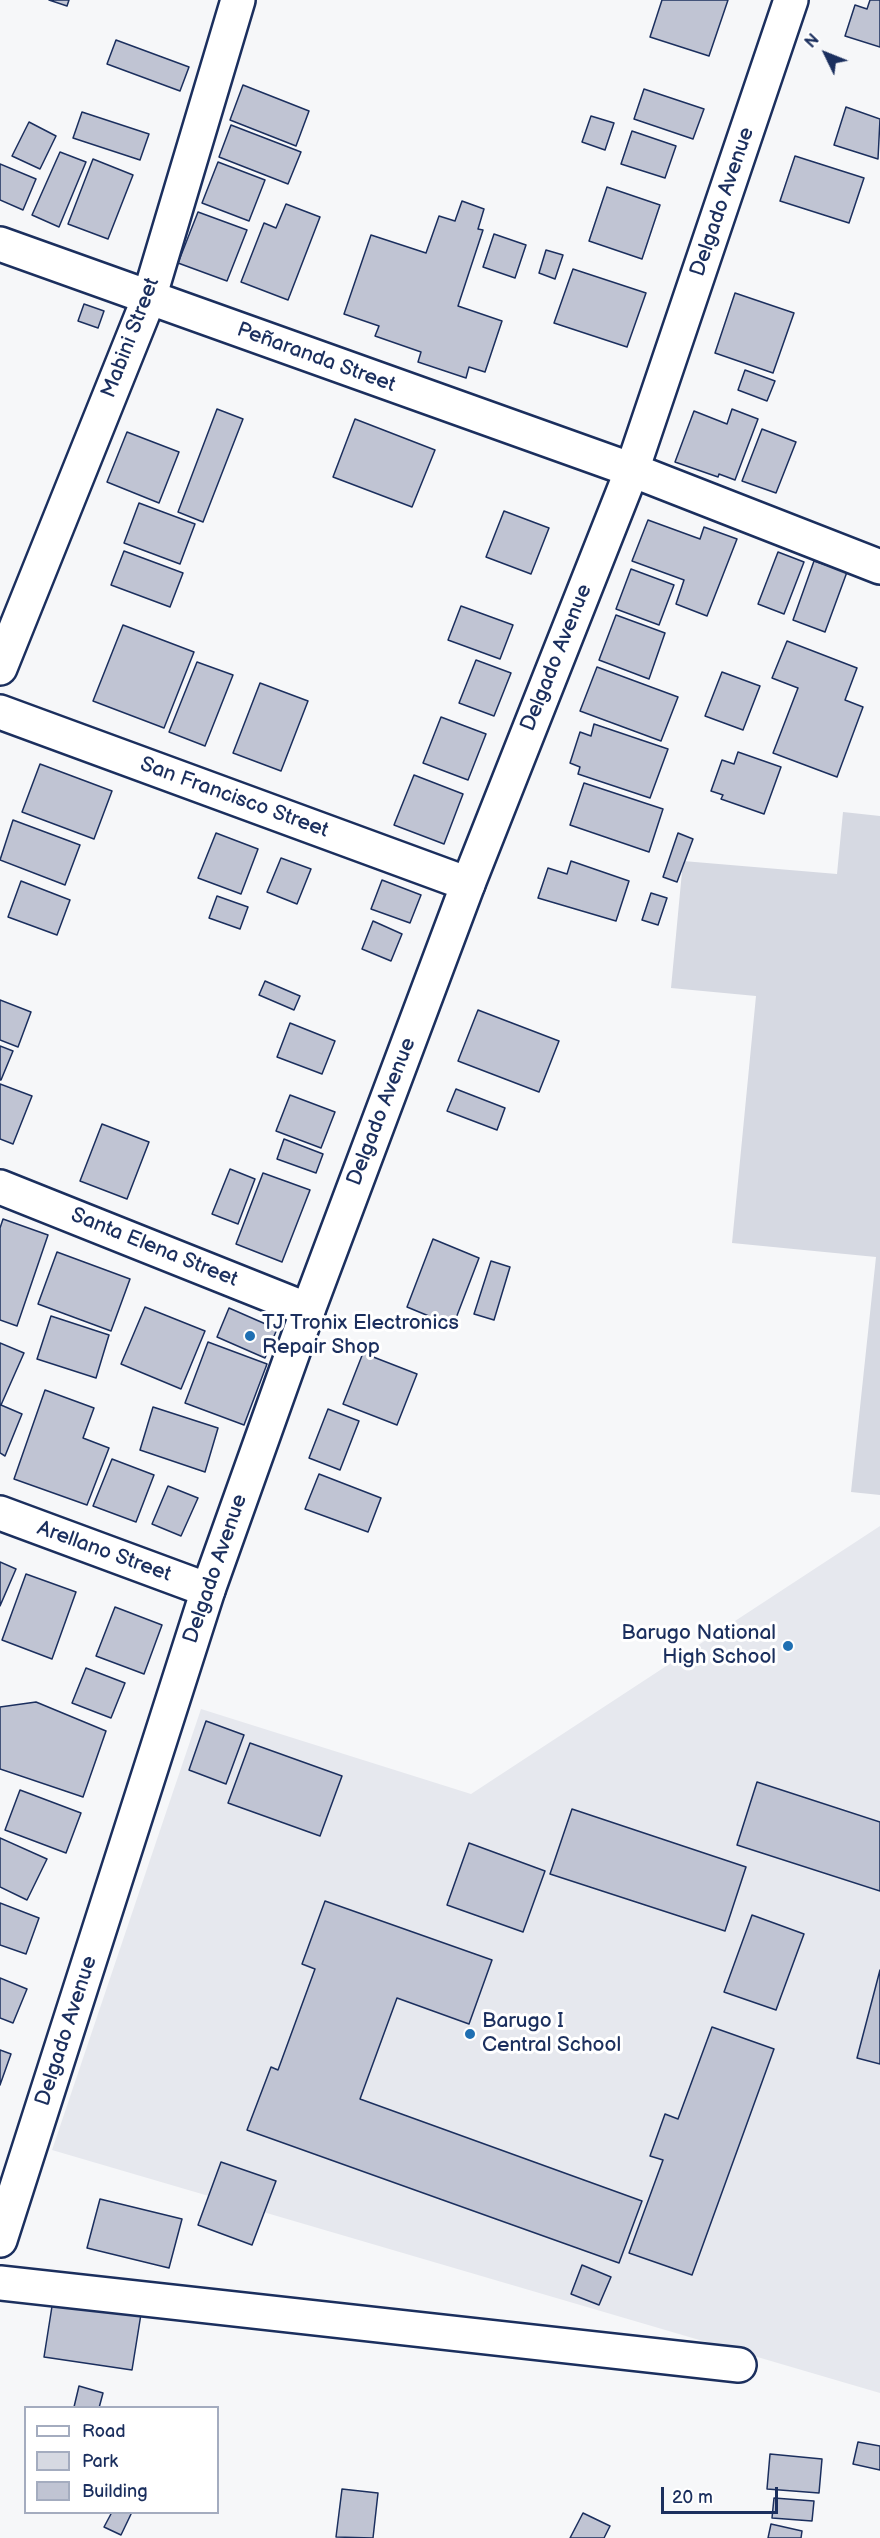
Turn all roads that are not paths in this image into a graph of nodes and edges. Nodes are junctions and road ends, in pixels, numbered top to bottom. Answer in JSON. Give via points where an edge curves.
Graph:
{"nodes":[{"id":1,"x":238,"y":0,"type":"edge"},
{"id":2,"x":791,"y":0,"type":"edge"},
{"id":3,"x":0,"y":244,"type":"edge"},
{"id":4,"x":149,"y":298,"type":"junction"},
{"id":5,"x":632,"y":470,"type":"junction"},
{"id":6,"x":880,"y":567,"type":"edge"},
{"id":7,"x":0,"y":668,"type":"edge"},
{"id":8,"x":0,"y":712,"type":"edge"},
{"id":9,"x":468,"y":884,"type":"junction"},
{"id":10,"x":0,"y":1187,"type":"edge"},
{"id":11,"x":308,"y":1310,"type":"junction"},
{"id":12,"x":0,"y":1513,"type":"edge"},
{"id":13,"x":208,"y":1590,"type":"junction"},
{"id":14,"x":1,"y":2236,"type":"edge"},
{"id":15,"x":0,"y":2283,"type":"edge"},
{"id":16,"x":739,"y":2365,"type":"dead end"}],
"edges":[{"from":1,"to":4,"type":"street","name":"Mabini Street"},
{"from":2,"to":5,"type":"street","name":"Delgado Avenue"},
{"from":3,"to":4,"type":"street","name":"Peñaranda Street"},
{"from":4,"to":5,"type":"street","name":"Peñaranda Street"},
{"from":4,"to":7,"type":"street","name":"Mabini Street"},
{"from":5,"to":6,"type":"street","name":"Peñaranda Street"},
{"from":5,"to":9,"type":"street","name":"Delgado Avenue"},
{"from":8,"to":9,"type":"street","name":"San Francisco Street"},
{"from":9,"to":11,"type":"street","name":"Delgado Avenue"},
{"from":10,"to":11,"type":"street","name":"Santa Elena Street"},
{"from":11,"to":13,"type":"street","name":"Delgado Avenue"},
{"from":12,"to":13,"type":"street","name":"Arellano Street"},
{"from":13,"to":14,"type":"street","name":"Delgado Avenue"},
{"from":15,"to":16,"type":"street"}]}
